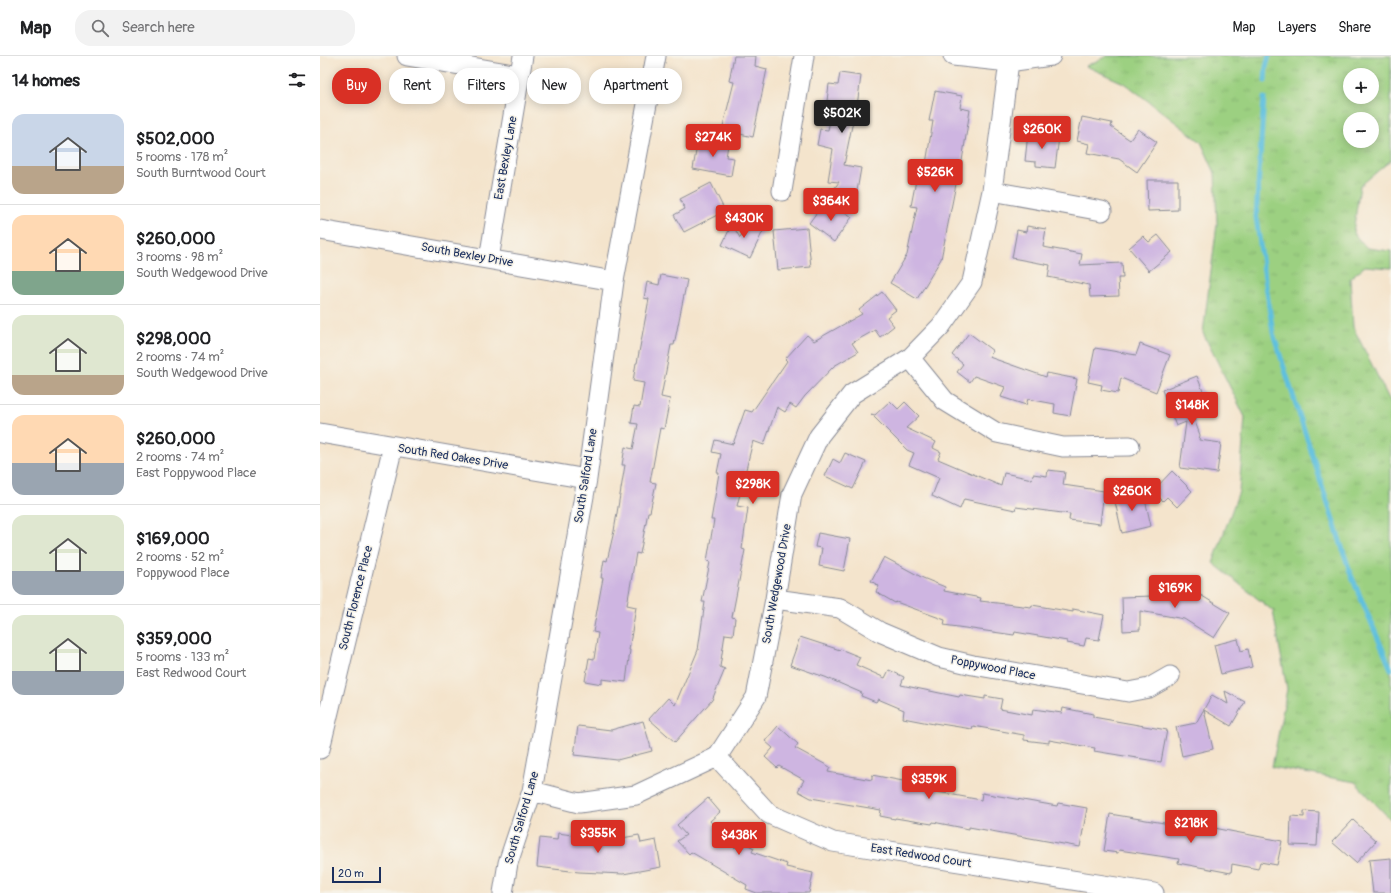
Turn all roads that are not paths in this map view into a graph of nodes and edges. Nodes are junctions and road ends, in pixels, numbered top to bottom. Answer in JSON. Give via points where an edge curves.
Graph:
{"nodes":[{"id":1,"x":407,"y":56,"type":"edge"},
{"id":2,"x":523,"y":56,"type":"edge"},
{"id":3,"x":656,"y":56,"type":"edge"},
{"id":4,"x":804,"y":56,"type":"edge"},
{"id":5,"x":953,"y":56,"type":"edge"},
{"id":6,"x":1051,"y":56,"type":"edge"},
{"id":7,"x":1009,"y":62,"type":"junction"},
{"id":8,"x":520,"y":75,"type":"junction"},
{"id":9,"x":782,"y":191,"type":"dead end"},
{"id":10,"x":992,"y":191,"type":"junction"},
{"id":11,"x":1102,"y":211,"type":"dead end"},
{"id":12,"x":320,"y":230,"type":"edge"},
{"id":13,"x":488,"y":260,"type":"junction"},
{"id":14,"x":614,"y":281,"type":"junction"},
{"id":15,"x":910,"y":358,"type":"junction"},
{"id":16,"x":320,"y":433,"type":"edge"},
{"id":17,"x":393,"y":446,"type":"junction"},
{"id":18,"x":1130,"y":446,"type":"dead end"},
{"id":19,"x":586,"y":479,"type":"junction"},
{"id":20,"x":775,"y":599,"type":"junction"},
{"id":21,"x":1170,"y":676,"type":"dead end"},
{"id":22,"x":320,"y":749,"type":"edge"},
{"id":23,"x":717,"y":757,"type":"junction"},
{"id":24,"x":532,"y":791,"type":"junction"},
{"id":25,"x":503,"y":893,"type":"edge"},
{"id":26,"x":1154,"y":893,"type":"edge"}],
"edges":[{"from":1,"to":8,"type":"street"},
{"from":2,"to":8,"type":"street","name":"East Bexley Lane"},
{"from":3,"to":14,"type":"street","name":"South Salford Lane"},
{"from":4,"to":9,"type":"street"},
{"from":5,"to":7,"type":"street"},
{"from":6,"to":7,"type":"street"},
{"from":7,"to":10,"type":"street","name":"South Wedgewood Drive"},
{"from":8,"to":13,"type":"street","name":"East Bexley Lane"},
{"from":10,"to":11,"type":"street"},
{"from":10,"to":15,"type":"street","name":"South Wedgewood Drive","via":[[972,282],[941,326]]},
{"from":12,"to":13,"type":"street","name":"South Bexley Drive"},
{"from":13,"to":14,"type":"street","name":"South Bexley Drive"},
{"from":14,"to":19,"type":"street","name":"South Salford Lane"},
{"from":15,"to":18,"type":"street","via":[[945,401],[998,432],[1064,447]]},
{"from":15,"to":20,"type":"street","name":"South Wedgewood Drive","via":[[852,394],[819,436],[792,494]]},
{"from":16,"to":17,"type":"street","name":"South Red Oakes Drive"},
{"from":17,"to":19,"type":"street","name":"South Red Oakes Drive"},
{"from":17,"to":22,"type":"street","name":"South Florence Place"},
{"from":19,"to":24,"type":"street","name":"South Salford Lane"},
{"from":20,"to":21,"type":"street","name":"Poppywood Place","via":[[840,608],[880,632],[939,656],[973,665],[1128,692],[1149,688]]},
{"from":20,"to":23,"type":"street","name":"South Wedgewood Drive","via":[[756,697]]},
{"from":23,"to":24,"type":"street","via":[[636,795],[579,803]]},
{"from":23,"to":26,"type":"street","name":"East Redwood Court","via":[[769,814],[833,842]]},
{"from":24,"to":25,"type":"street","name":"South Salford Lane","via":[[508,863]]}]}
